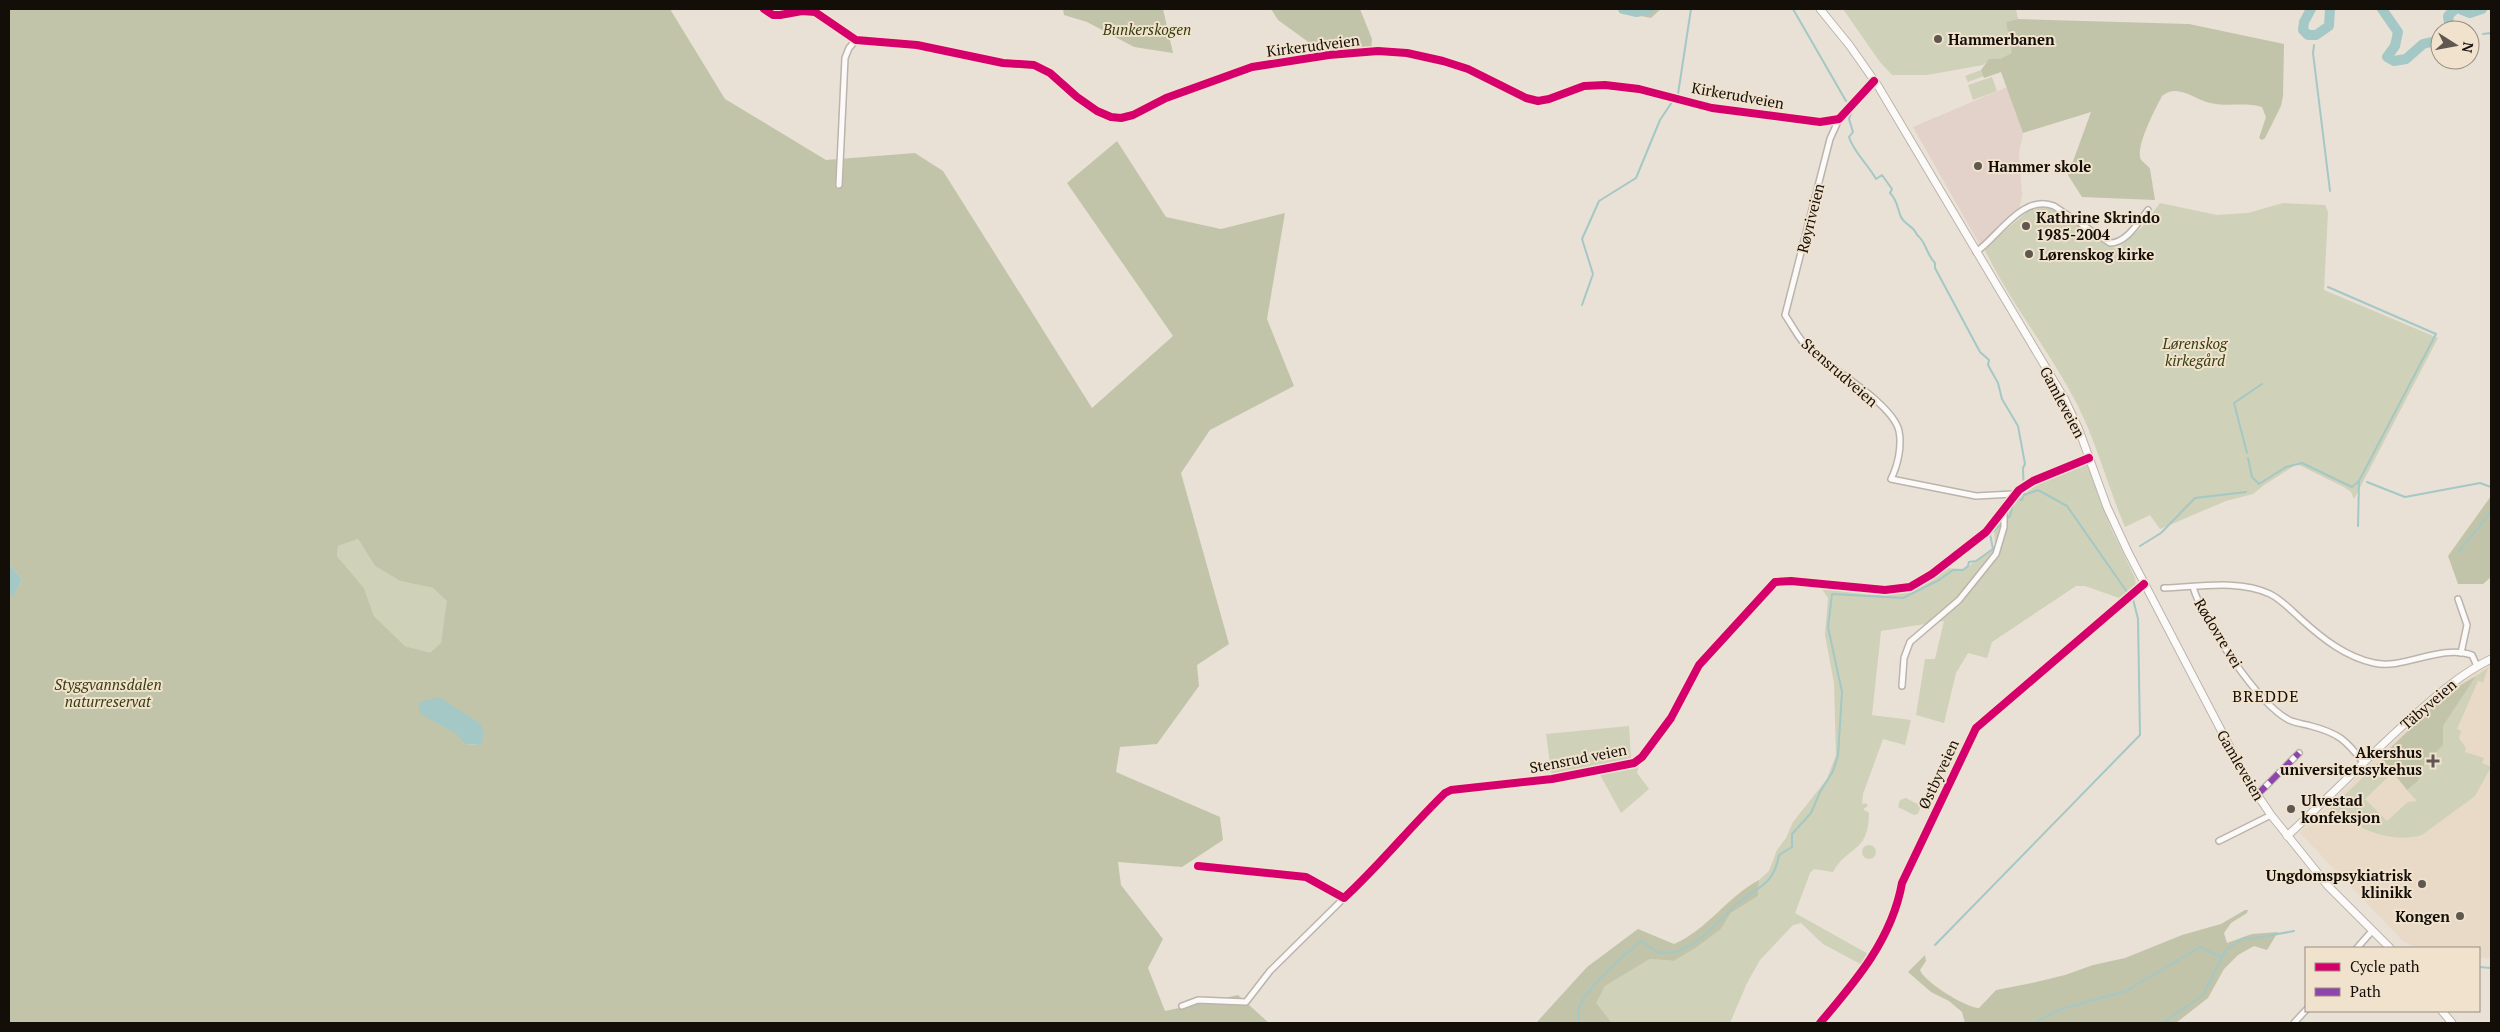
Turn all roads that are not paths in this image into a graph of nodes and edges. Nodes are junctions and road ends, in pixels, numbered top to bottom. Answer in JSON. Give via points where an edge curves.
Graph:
{"nodes":[{"id":1,"x":764,"y":9,"type":"edge"},
{"id":2,"x":1820,"y":9,"type":"edge"},
{"id":3,"x":856,"y":40,"type":"junction"},
{"id":4,"x":1874,"y":81,"type":"junction"},
{"id":5,"x":1839,"y":119,"type":"junction"},
{"id":6,"x":840,"y":185,"type":"dead end"},
{"id":7,"x":2148,"y":210,"type":"dead end"},
{"id":8,"x":1976,"y":252,"type":"junction"},
{"id":9,"x":1787,"y":318,"type":"joint"},
{"id":10,"x":2090,"y":458,"type":"junction"},
{"id":11,"x":2014,"y":494,"type":"junction"},
{"id":12,"x":2004,"y":507,"type":"junction"},
{"id":13,"x":2144,"y":584,"type":"junction"},
{"id":14,"x":2193,"y":587,"type":"junction"},
{"id":15,"x":2164,"y":588,"type":"dead end"},
{"id":16,"x":2458,"y":599,"type":"dead end"},
{"id":17,"x":2461,"y":653,"type":"junction"},
{"id":18,"x":2489,"y":660,"type":"edge"},
{"id":19,"x":2477,"y":666,"type":"junction"},
{"id":20,"x":1902,"y":686,"type":"dead end"},
{"id":21,"x":2300,"y":753,"type":"dead end"},
{"id":22,"x":2363,"y":762,"type":"junction"},
{"id":23,"x":2257,"y":795,"type":"junction"},
{"id":24,"x":2271,"y":815,"type":"junction"},
{"id":25,"x":2287,"y":836,"type":"junction"},
{"id":26,"x":2219,"y":841,"type":"dead end"},
{"id":27,"x":1198,"y":866,"type":"dead end"},
{"id":28,"x":1344,"y":898,"type":"junction"},
{"id":29,"x":2372,"y":931,"type":"junction"},
{"id":30,"x":2358,"y":947,"type":"edge"},
{"id":31,"x":2389,"y":947,"type":"edge"},
{"id":32,"x":1182,"y":1006,"type":"dead end"},
{"id":33,"x":2305,"y":1011,"type":"edge"},
{"id":34,"x":2443,"y":1012,"type":"edge"},
{"id":35,"x":1820,"y":1023,"type":"edge"},
{"id":36,"x":2294,"y":1023,"type":"edge"},
{"id":37,"x":2452,"y":1023,"type":"edge"}],
"edges":[{"from":1,"to":3,"type":"street","name":"Kirkerudveien","via":[[773,15],[815,12]]},
{"from":2,"to":4,"type":"main road","name":"Gamleveien"},
{"from":3,"to":5,"type":"street","name":"Kirkerudveien","via":[[916,45],[1003,63],[1034,65],[1050,73],[1097,111],[1121,118],[1252,67],[1378,51],[1443,61],[1538,101],[1584,86],[1605,85],[1639,89],[1712,108],[1820,122]]},
{"from":3,"to":6,"type":"street","via":[[845,58],[838,168]]},
{"from":4,"to":5,"type":"street"},
{"from":4,"to":8,"type":"main road","name":"Gamleveien"},
{"from":5,"to":9,"type":"street","name":"Røyriveien","via":[[1830,139],[1816,192],[1786,310]]},
{"from":7,"to":8,"type":"street","via":[[2127,236],[2117,243],[2110,243],[2054,206],[2034,205]]},
{"from":8,"to":10,"type":"main road","name":"Gamleveien","via":[[2064,398]]},
{"from":9,"to":11,"type":"street","name":"Stensrudveien","via":[[1808,348],[1852,379],[1893,420],[1899,430],[1899,441],[1896,469],[1891,479],[1962,494]]},
{"from":10,"to":11,"type":"street","name":"Stensrud veien","via":[[2033,481]]},
{"from":10,"to":13,"type":"main road","name":"Gamleveien","via":[[2110,512]]},
{"from":11,"to":12,"type":"street","name":"Stensrud veien"},
{"from":12,"to":20,"type":"street","via":[[2004,527],[1996,554],[1959,600],[1910,642],[1904,658]]},
{"from":12,"to":28,"type":"street","name":"Stensrud veien","via":[[1986,532],[1910,587],[1885,590],[1775,582],[1699,665],[1671,718],[1642,757],[1624,766],[1580,774],[1445,792]]},
{"from":13,"to":23,"type":"main road","name":"Gamleveien"},
{"from":13,"to":35,"type":"street","name":"Østbyveien","via":[[1976,728],[1902,883],[1890,925],[1854,984]]},
{"from":14,"to":15,"type":"street"},
{"from":14,"to":17,"type":"street","via":[[2242,586],[2271,595],[2329,643],[2373,663],[2384,665],[2422,656]]},
{"from":14,"to":22,"type":"street","name":"Rødovre vei","via":[[2246,678],[2274,710],[2289,720],[2334,733],[2344,739]]},
{"from":16,"to":17,"type":"street","via":[[2467,625]]},
{"from":17,"to":19,"type":"street","via":[[2472,655]]},
{"from":18,"to":19,"type":"main road","name":"Täbyveien"},
{"from":19,"to":22,"type":"main road","name":"Täbyveien","via":[[2440,692]]},
{"from":21,"to":23,"type":"street"},
{"from":22,"to":25,"type":"main road","name":"Täbyveien"},
{"from":23,"to":24,"type":"main road","name":"Gamleveien"},
{"from":24,"to":25,"type":"main road","name":"Gamleveien"},
{"from":24,"to":26,"type":"street","name":"Gamleveien"},
{"from":25,"to":29,"type":"main road","name":"Gamleveien","via":[[2328,886]]},
{"from":27,"to":28,"type":"street","via":[[1306,877]]},
{"from":28,"to":32,"type":"street","via":[[1270,971],[1246,1002],[1198,1000]]},
{"from":29,"to":30,"type":"street"},
{"from":29,"to":31,"type":"main road","name":"Gamleveien"},
{"from":33,"to":36,"type":"street"},
{"from":34,"to":37,"type":"main road"}]}
